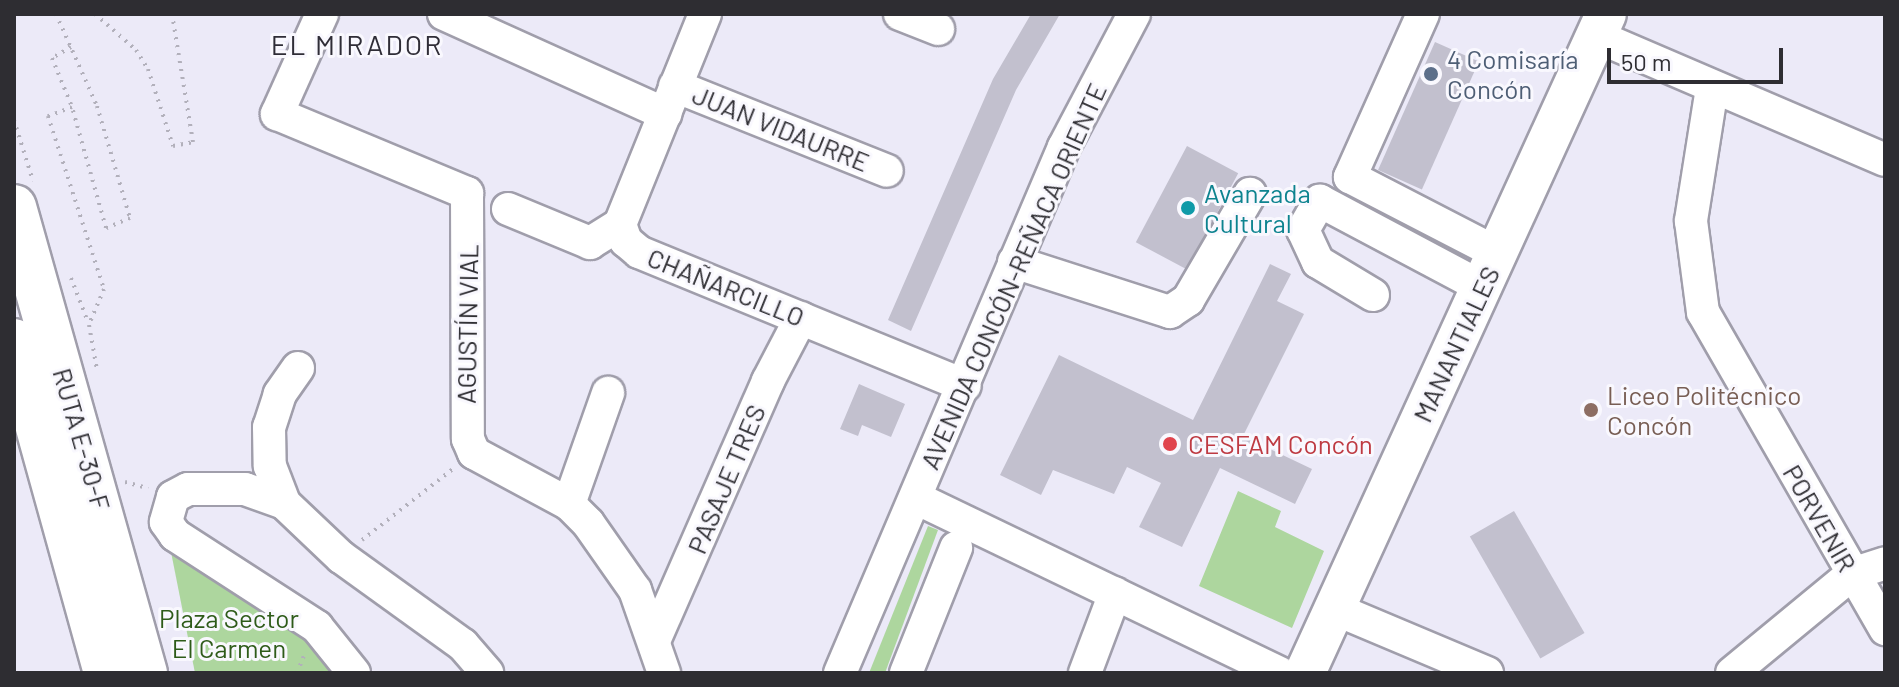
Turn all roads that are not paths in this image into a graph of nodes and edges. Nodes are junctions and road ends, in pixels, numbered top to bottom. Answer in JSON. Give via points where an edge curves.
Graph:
{"nodes":[{"id":1,"x":322,"y":14,"type":"edge"},
{"id":2,"x":444,"y":14,"type":"edge"},
{"id":3,"x":705,"y":14,"type":"edge"},
{"id":4,"x":900,"y":14,"type":"edge"},
{"id":5,"x":1134,"y":14,"type":"edge"},
{"id":6,"x":1423,"y":14,"type":"edge"},
{"id":7,"x":1601,"y":25,"type":"edge"},
{"id":8,"x":938,"y":29,"type":"dead end"},
{"id":9,"x":1712,"y":88,"type":"junction"},
{"id":10,"x":670,"y":100,"type":"junction"},
{"id":11,"x":1885,"y":160,"type":"edge"},
{"id":12,"x":887,"y":171,"type":"dead end"},
{"id":13,"x":1250,"y":194,"type":"dead end"},
{"id":14,"x":14,"y":207,"type":"edge"},
{"id":15,"x":508,"y":209,"type":"dead end"},
{"id":16,"x":620,"y":224,"type":"junction"},
{"id":17,"x":1014,"y":262,"type":"junction"},
{"id":18,"x":1490,"y":270,"type":"junction"},
{"id":19,"x":1373,"y":295,"type":"dead end"},
{"id":20,"x":801,"y":318,"type":"junction"},
{"id":21,"x":14,"y":341,"type":"edge"},
{"id":22,"x":298,"y":368,"type":"dead end"},
{"id":23,"x":965,"y":386,"type":"junction"},
{"id":24,"x":608,"y":393,"type":"dead end"},
{"id":25,"x":916,"y":498,"type":"junction"},
{"id":26,"x":284,"y":503,"type":"junction"},
{"id":27,"x":569,"y":504,"type":"junction"},
{"id":28,"x":956,"y":548,"type":"dead end"},
{"id":29,"x":1885,"y":563,"type":"edge"},
{"id":30,"x":1852,"y":574,"type":"junction"},
{"id":31,"x":1115,"y":593,"type":"junction"},
{"id":32,"x":1335,"y":609,"type":"junction"},
{"id":33,"x":1885,"y":629,"type":"edge"},
{"id":34,"x":654,"y":641,"type":"junction"},
{"id":35,"x":106,"y":673,"type":"edge"},
{"id":36,"x":145,"y":673,"type":"edge"},
{"id":37,"x":354,"y":673,"type":"edge"},
{"id":38,"x":487,"y":673,"type":"edge"},
{"id":39,"x":664,"y":673,"type":"edge"},
{"id":40,"x":840,"y":673,"type":"edge"},
{"id":41,"x":906,"y":673,"type":"edge"},
{"id":42,"x":1085,"y":673,"type":"edge"},
{"id":43,"x":1279,"y":673,"type":"edge"},
{"id":44,"x":1305,"y":673,"type":"edge"},
{"id":45,"x":1487,"y":673,"type":"edge"},
{"id":46,"x":1732,"y":673,"type":"edge"}],
"edges":[{"from":1,"to":27,"type":"street","name":"AGUSTÍN VIAL","via":[[277,114],[467,193],[471,316],[466,423],[474,453]]},
{"from":2,"to":10,"type":"street","name":"JUAN VIDAURRE"},
{"from":3,"to":10,"type":"street","name":"CHAÑARCILLO"},
{"from":4,"to":8,"type":"street"},
{"from":5,"to":17,"type":"street","name":"AVENIDA CONCÓN-REÑACA ORIENTE","via":[[1064,147]]},
{"from":6,"to":18,"type":"street","via":[[1350,177]]},
{"from":7,"to":9,"type":"street"},
{"from":7,"to":18,"type":"main road","name":"MANANTIALES"},
{"from":9,"to":11,"type":"street"},
{"from":9,"to":30,"type":"street","name":"PORVENIR","via":[[1691,221],[1703,312]]},
{"from":10,"to":12,"type":"street","name":"JUAN VIDAURRE"},
{"from":10,"to":16,"type":"street","name":"CHAÑARCILLO"},
{"from":13,"to":17,"type":"street","via":[[1188,300],[1170,312]]},
{"from":14,"to":36,"type":"highway","name":"RUTA E-30-F"},
{"from":15,"to":16,"type":"street","via":[[590,243]]},
{"from":16,"to":20,"type":"street","name":"CHAÑARCILLO","via":[[626,241],[639,252]]},
{"from":17,"to":23,"type":"street","name":"AVENIDA CONCÓN-REÑACA ORIENTE"},
{"from":18,"to":19,"type":"street","via":[[1320,201],[1303,230],[1318,262]]},
{"from":18,"to":32,"type":"main road","name":"MANANTIALES"},
{"from":20,"to":23,"type":"street","name":"CHAÑARCILLO"},
{"from":20,"to":34,"type":"street","name":"PASAJE TRES"},
{"from":21,"to":35,"type":"highway","name":"RUTA E-30-F"},
{"from":22,"to":26,"type":"street","via":[[280,394],[269,427],[270,466]]},
{"from":23,"to":25,"type":"street","name":"AVENIDA CONCÓN-REÑACA ORIENTE"},
{"from":24,"to":27,"type":"street"},
{"from":25,"to":31,"type":"street"},
{"from":25,"to":40,"type":"street","name":"AVENIDA CONCÓN-REÑACA ORIENTE"},
{"from":26,"to":37,"type":"street","via":[[245,489],[188,489],[169,502],[166,522],[175,535],[317,627]]},
{"from":26,"to":38,"type":"street","via":[[341,557],[463,645]]},
{"from":27,"to":34,"type":"street","via":[[615,556]]},
{"from":28,"to":41,"type":"street"},
{"from":29,"to":30,"type":"street"},
{"from":30,"to":33,"type":"street","name":"PORVENIR"},
{"from":30,"to":46,"type":"street"},
{"from":31,"to":42,"type":"street"},
{"from":31,"to":43,"type":"street"},
{"from":32,"to":44,"type":"main road","name":"MANANTIALES"},
{"from":32,"to":45,"type":"street"},
{"from":34,"to":39,"type":"street"}]}
